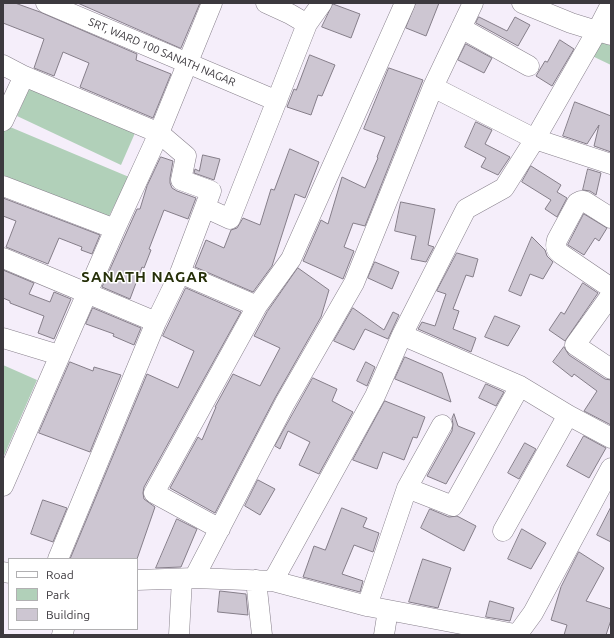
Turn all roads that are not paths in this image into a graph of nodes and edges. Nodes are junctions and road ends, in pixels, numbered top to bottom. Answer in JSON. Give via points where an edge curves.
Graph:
{"nodes":[{"id":1,"x":46,"y":3,"type":"edge"},
{"id":2,"x":212,"y":3,"type":"edge"},
{"id":3,"x":266,"y":3,"type":"edge"},
{"id":4,"x":322,"y":3,"type":"edge"},
{"id":5,"x":405,"y":3,"type":"edge"},
{"id":6,"x":473,"y":3,"type":"edge"},
{"id":7,"x":522,"y":3,"type":"edge"},
{"id":8,"x":611,"y":4,"type":"edge"},
{"id":9,"x":307,"y":24,"type":"junction"},
{"id":10,"x":461,"y":28,"type":"junction"},
{"id":11,"x":604,"y":33,"type":"edge"},
{"id":12,"x":187,"y":63,"type":"junction"},
{"id":13,"x":3,"y":66,"type":"edge"},
{"id":14,"x":529,"y":66,"type":"dead end"},
{"id":15,"x":24,"y":76,"type":"junction"},
{"id":16,"x":433,"y":86,"type":"junction"},
{"id":17,"x":277,"y":100,"type":"junction"},
{"id":18,"x":3,"y":121,"type":"edge"},
{"id":19,"x":159,"y":133,"type":"junction"},
{"id":20,"x":535,"y":139,"type":"junction"},
{"id":21,"x":611,"y":164,"type":"edge"},
{"id":22,"x":3,"y":186,"type":"edge"},
{"id":23,"x":206,"y":208,"type":"junction"},
{"id":24,"x":611,"y":218,"type":"edge"},
{"id":25,"x":115,"y":229,"type":"junction"},
{"id":26,"x":3,"y":258,"type":"edge"},
{"id":27,"x":180,"y":273,"type":"junction"},
{"id":28,"x":611,"y":288,"type":"edge"},
{"id":29,"x":87,"y":294,"type":"junction"},
{"id":30,"x":611,"y":295,"type":"edge"},
{"id":31,"x":257,"y":306,"type":"junction"},
{"id":32,"x":156,"y":322,"type":"junction"},
{"id":33,"x":402,"y":335,"type":"junction"},
{"id":34,"x":3,"y":338,"type":"edge"},
{"id":35,"x":60,"y":356,"type":"junction"},
{"id":36,"x":611,"y":369,"type":"edge"},
{"id":37,"x":520,"y":386,"type":"junction"},
{"id":38,"x":568,"y":415,"type":"junction"},
{"id":39,"x":442,"y":425,"type":"dead end"},
{"id":40,"x":611,"y":438,"type":"edge"},
{"id":41,"x":611,"y":468,"type":"edge"},
{"id":42,"x":3,"y":486,"type":"edge"},
{"id":43,"x":407,"y":488,"type":"junction"},
{"id":44,"x":220,"y":529,"type":"junction"},
{"id":45,"x":503,"y":531,"type":"dead end"},
{"id":46,"x":58,"y":558,"type":"edge"},
{"id":47,"x":188,"y":578,"type":"junction"},
{"id":48,"x":138,"y":580,"type":"edge"},
{"id":49,"x":265,"y":580,"type":"junction"},
{"id":50,"x":367,"y":606,"type":"junction"},
{"id":51,"x":388,"y":610,"type":"junction"},
{"id":52,"x":179,"y":635,"type":"edge"},
{"id":53,"x":262,"y":635,"type":"edge"},
{"id":54,"x":384,"y":635,"type":"edge"},
{"id":55,"x":518,"y":635,"type":"edge"}],
"edges":[{"from":1,"to":12,"type":"street","name":"SRT, WARD 100 SANATH NAGAR"},
{"from":2,"to":12,"type":"street"},
{"from":3,"to":9,"type":"street"},
{"from":4,"to":9,"type":"street"},
{"from":5,"to":31,"type":"street","via":[[291,259]]},
{"from":6,"to":10,"type":"street"},
{"from":7,"to":11,"type":"street"},
{"from":8,"to":11,"type":"street"},
{"from":9,"to":17,"type":"street"},
{"from":10,"to":14,"type":"street"},
{"from":10,"to":16,"type":"street"},
{"from":11,"to":20,"type":"street"},
{"from":12,"to":17,"type":"street","name":"SRT, WARD 100 SANATH NAGAR"},
{"from":12,"to":19,"type":"street"},
{"from":13,"to":15,"type":"street"},
{"from":15,"to":18,"type":"street"},
{"from":15,"to":19,"type":"street"},
{"from":16,"to":20,"type":"street"},
{"from":16,"to":44,"type":"street","via":[[354,283],[285,403]]},
{"from":17,"to":23,"type":"street","via":[[230,220]]},
{"from":19,"to":23,"type":"street","via":[[186,156],[181,180],[211,191]]},
{"from":19,"to":25,"type":"street"},
{"from":20,"to":21,"type":"street"},
{"from":20,"to":33,"type":"street","via":[[504,188],[466,209]]},
{"from":22,"to":25,"type":"street"},
{"from":23,"to":27,"type":"street"},
{"from":24,"to":28,"type":"street","via":[[584,201],[577,203],[555,246],[561,254]]},
{"from":25,"to":29,"type":"street"},
{"from":26,"to":29,"type":"street"},
{"from":27,"to":31,"type":"street"},
{"from":27,"to":32,"type":"street"},
{"from":29,"to":32,"type":"street"},
{"from":29,"to":35,"type":"street"},
{"from":30,"to":36,"type":"street","via":[[575,344]]},
{"from":31,"to":44,"type":"street","via":[[154,493]]},
{"from":32,"to":46,"type":"street"},
{"from":33,"to":37,"type":"street"},
{"from":33,"to":49,"type":"street","via":[[375,396]]},
{"from":34,"to":35,"type":"street"},
{"from":35,"to":42,"type":"street"},
{"from":37,"to":38,"type":"street"},
{"from":37,"to":43,"type":"street","via":[[453,506]]},
{"from":38,"to":40,"type":"street"},
{"from":38,"to":45,"type":"street"},
{"from":39,"to":43,"type":"street"},
{"from":41,"to":55,"type":"street","via":[[533,613]]},
{"from":43,"to":50,"type":"street"},
{"from":44,"to":47,"type":"street"},
{"from":47,"to":48,"type":"street"},
{"from":47,"to":49,"type":"street"},
{"from":47,"to":52,"type":"street"},
{"from":49,"to":50,"type":"street"},
{"from":49,"to":53,"type":"street"},
{"from":50,"to":51,"type":"street"},
{"from":51,"to":54,"type":"street"},
{"from":51,"to":55,"type":"street"}]}
